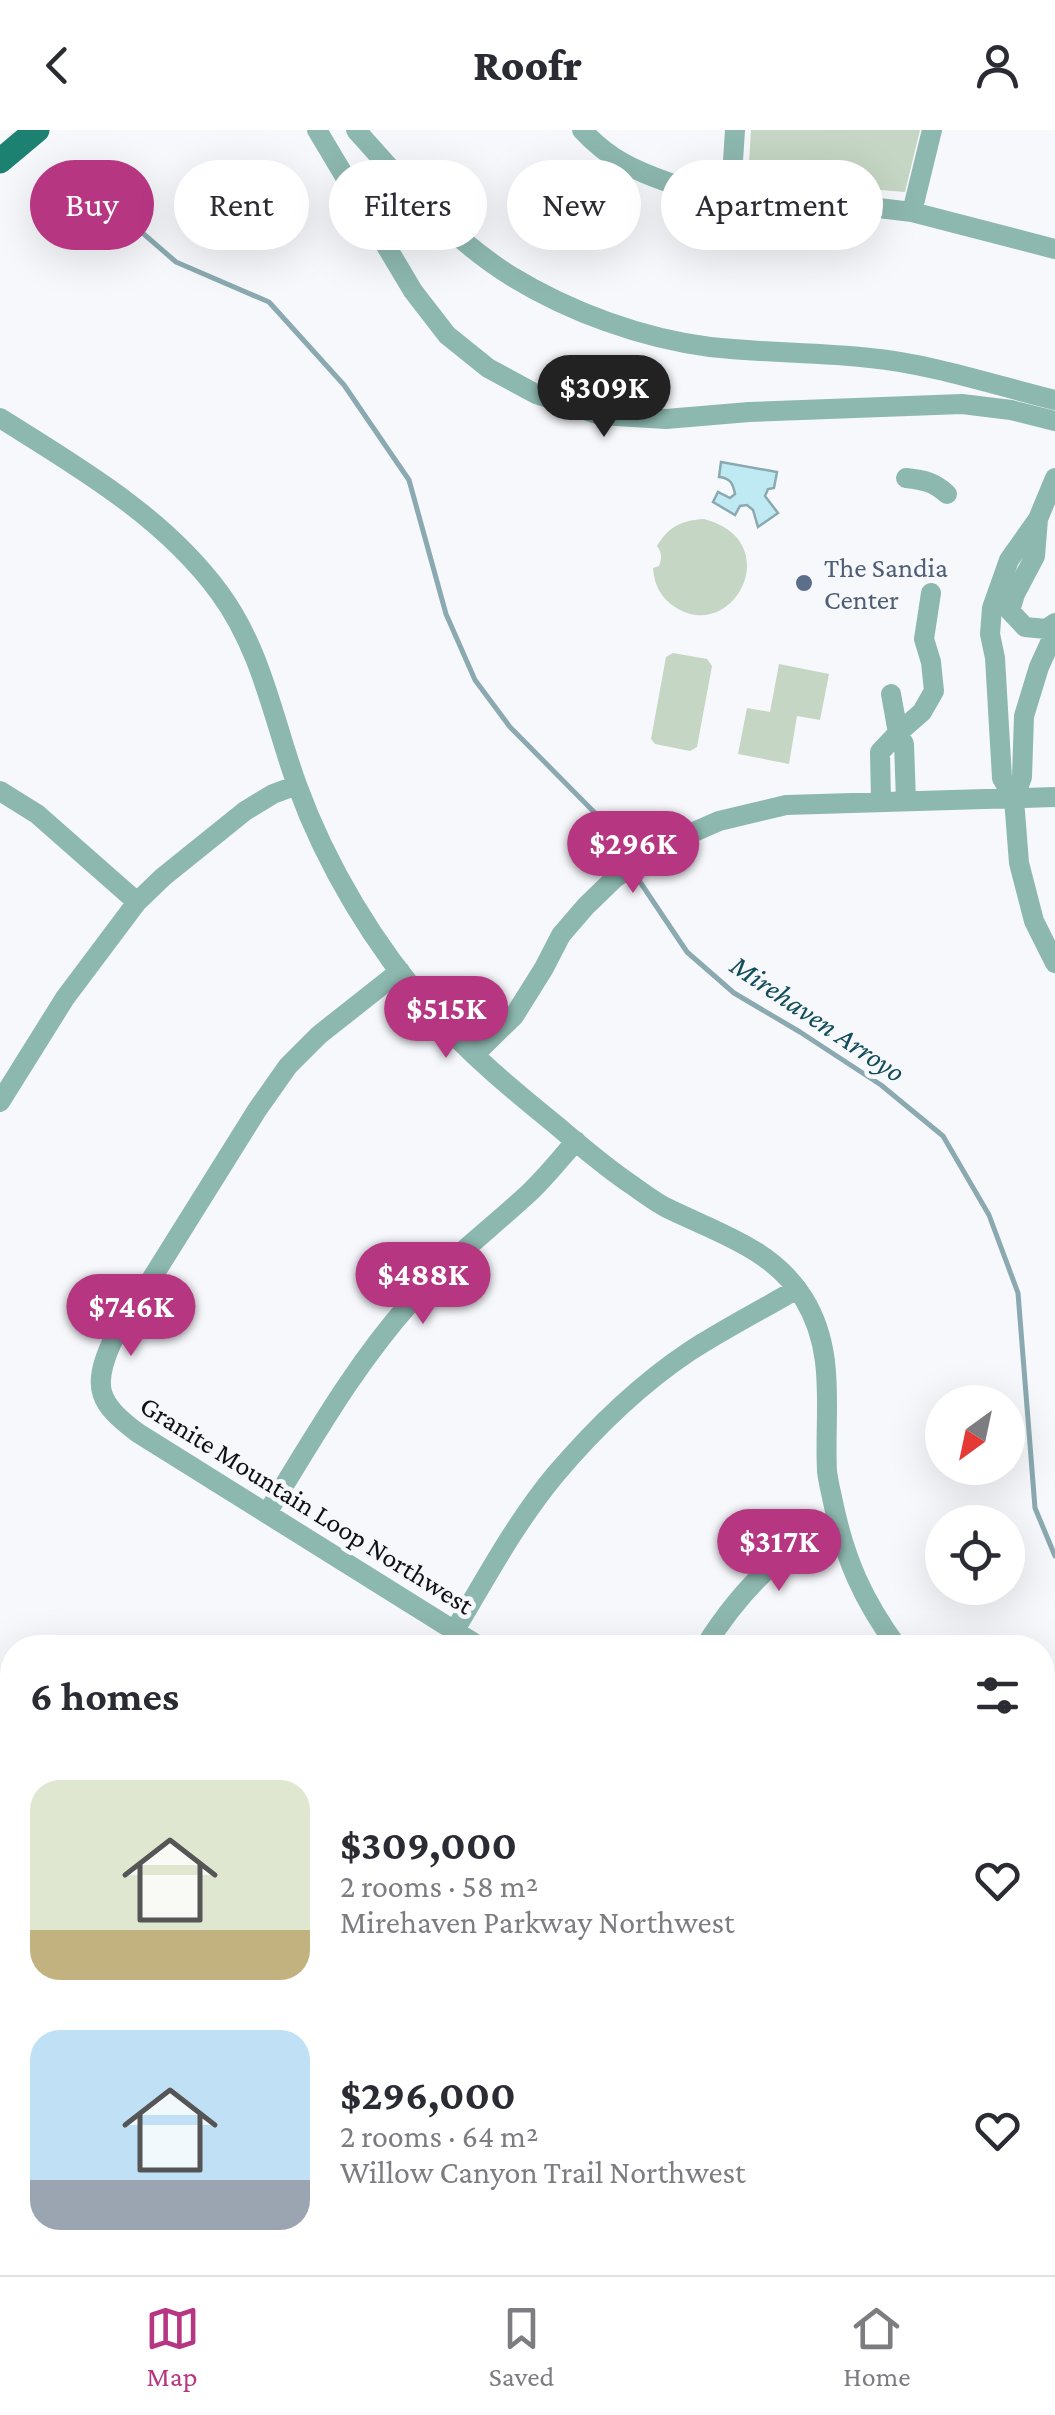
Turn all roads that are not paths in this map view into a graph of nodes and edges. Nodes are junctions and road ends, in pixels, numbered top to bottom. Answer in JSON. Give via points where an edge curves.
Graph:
{"nodes":[{"id":1,"x":37,"y":130,"type":"edge"},
{"id":2,"x":317,"y":130,"type":"edge"},
{"id":3,"x":356,"y":130,"type":"edge"},
{"id":4,"x":582,"y":130,"type":"edge"},
{"id":5,"x":734,"y":130,"type":"edge"},
{"id":6,"x":932,"y":130,"type":"edge"},
{"id":7,"x":0,"y":160,"type":"edge"},
{"id":8,"x":733,"y":160,"type":"edge"},
{"id":9,"x":661,"y":180,"type":"edge"},
{"id":10,"x":883,"y":209,"type":"edge"},
{"id":11,"x":912,"y":212,"type":"junction"},
{"id":12,"x":1055,"y":249,"type":"edge"},
{"id":13,"x":1055,"y":400,"type":"edge"},
{"id":14,"x":0,"y":418,"type":"edge"},
{"id":15,"x":1055,"y":421,"type":"edge"},
{"id":16,"x":906,"y":478,"type":"dead end"},
{"id":17,"x":1055,"y":478,"type":"edge"},
{"id":18,"x":947,"y":494,"type":"dead end"},
{"id":19,"x":1038,"y":519,"type":"junction"},
{"id":20,"x":932,"y":592,"type":"dead end"},
{"id":21,"x":1010,"y":611,"type":"junction"},
{"id":22,"x":1055,"y":622,"type":"edge"},
{"id":23,"x":1055,"y":632,"type":"edge"},
{"id":24,"x":994,"y":658,"type":"junction"},
{"id":25,"x":892,"y":694,"type":"dead end"},
{"id":26,"x":898,"y":733,"type":"junction"},
{"id":27,"x":297,"y":785,"type":"junction"},
{"id":28,"x":0,"y":792,"type":"edge"},
{"id":29,"x":1055,"y":797,"type":"edge"},
{"id":30,"x":1014,"y":799,"type":"junction"},
{"id":31,"x":906,"y":801,"type":"junction"},
{"id":32,"x":880,"y":802,"type":"junction"},
{"id":33,"x":136,"y":902,"type":"junction"},
{"id":34,"x":1055,"y":963,"type":"edge"},
{"id":35,"x":400,"y":971,"type":"junction"},
{"id":36,"x":474,"y":1054,"type":"junction"},
{"id":37,"x":0,"y":1102,"type":"edge"},
{"id":38,"x":576,"y":1142,"type":"junction"},
{"id":39,"x":797,"y":1289,"type":"junction"},
{"id":40,"x":267,"y":1513,"type":"junction"},
{"id":41,"x":838,"y":1524,"type":"junction"},
{"id":42,"x":455,"y":1630,"type":"junction"},
{"id":43,"x":462,"y":1635,"type":"edge"},
{"id":44,"x":712,"y":1635,"type":"edge"},
{"id":45,"x":889,"y":1635,"type":"edge"}],
"edges":[{"from":1,"to":7,"type":"main road"},
{"from":2,"to":15,"type":"street","via":[[413,292],[447,335],[536,394],[600,415],[666,419],[962,404]]},
{"from":3,"to":13,"type":"street","via":[[470,247],[542,293],[604,320],[708,346],[913,364]]},
{"from":4,"to":9,"type":"street","via":[[613,159]]},
{"from":5,"to":8,"type":"street"},
{"from":6,"to":11,"type":"street"},
{"from":10,"to":11,"type":"street"},
{"from":11,"to":12,"type":"street"},
{"from":14,"to":27,"type":"street","via":[[115,492],[171,538],[220,592],[255,654]]},
{"from":16,"to":18,"type":"street","via":[[937,484]]},
{"from":17,"to":19,"type":"street"},
{"from":19,"to":21,"type":"street","via":[[1035,556]]},
{"from":19,"to":24,"type":"street","via":[[1010,560],[992,608]]},
{"from":20,"to":26,"type":"street","via":[[924,640],[934,691]]},
{"from":21,"to":22,"type":"street","via":[[1024,626],[1046,629]]},
{"from":21,"to":24,"type":"street"},
{"from":23,"to":30,"type":"street","via":[[1024,716],[1022,777]]},
{"from":24,"to":30,"type":"street","via":[[1002,778]]},
{"from":25,"to":26,"type":"street"},
{"from":26,"to":31,"type":"street"},
{"from":26,"to":32,"type":"street","via":[[880,752]]},
{"from":27,"to":33,"type":"street","via":[[245,811]]},
{"from":27,"to":35,"type":"street","via":[[342,886]]},
{"from":28,"to":33,"type":"street","via":[[37,814]]},
{"from":29,"to":30,"type":"street"},
{"from":30,"to":31,"type":"street"},
{"from":30,"to":34,"type":"street","via":[[1022,877]]},
{"from":31,"to":32,"type":"street"},
{"from":32,"to":36,"type":"street","via":[[786,805],[719,822],[650,853],[615,878],[561,934],[514,1016]]},
{"from":33,"to":37,"type":"street"},
{"from":35,"to":36,"type":"street"},
{"from":35,"to":40,"type":"street","name":"Granite Mountain Loop Northwest","via":[[288,1066],[101,1366],[101,1392],[113,1414]]},
{"from":36,"to":38,"type":"street"},
{"from":38,"to":39,"type":"street","via":[[661,1205],[767,1259]]},
{"from":38,"to":40,"type":"street","via":[[391,1326]]},
{"from":39,"to":41,"type":"street","via":[[824,1346],[827,1474]]},
{"from":39,"to":42,"type":"street","via":[[690,1352],[603,1422],[531,1508]]},
{"from":40,"to":42,"type":"street","name":"Granite Mountain Loop Northwest"},
{"from":41,"to":44,"type":"street","via":[[760,1577]]},
{"from":41,"to":45,"type":"street","via":[[852,1572]]},
{"from":42,"to":43,"type":"street","name":"Granite Mountain Loop Northwest"}]}
